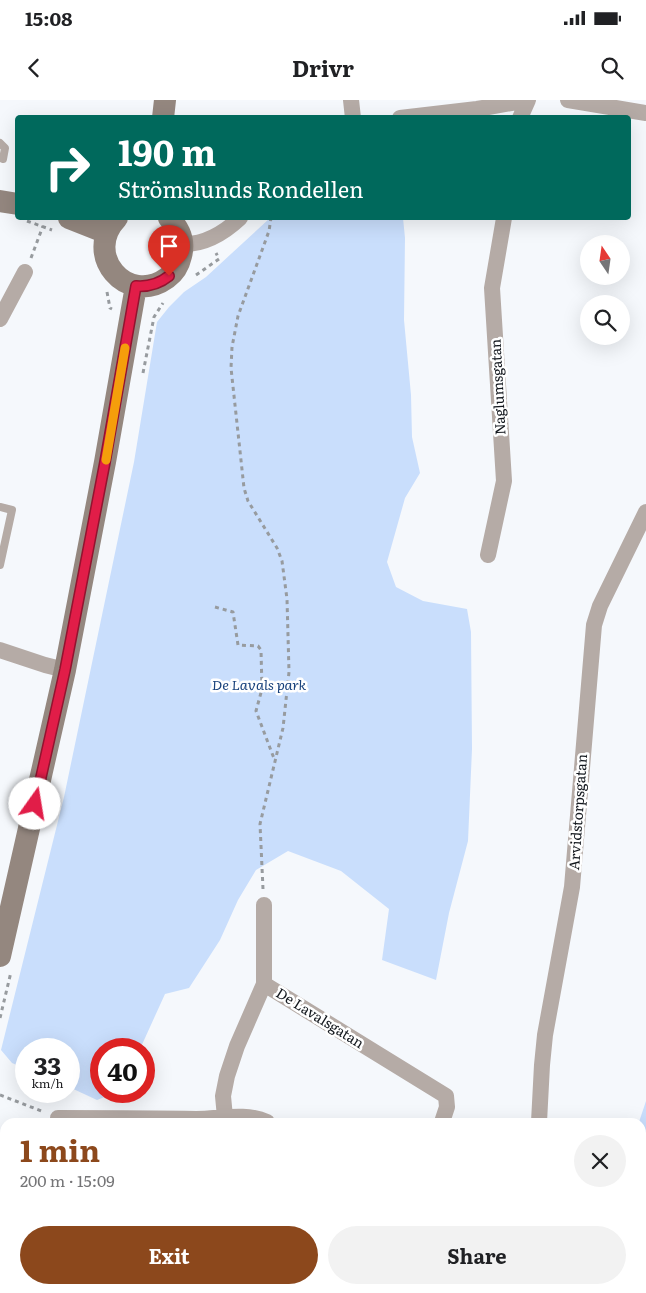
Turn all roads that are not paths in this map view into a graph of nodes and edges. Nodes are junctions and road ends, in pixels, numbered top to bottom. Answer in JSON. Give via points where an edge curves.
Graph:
{"nodes":[{"id":1,"x":165,"y":100,"type":"edge"},
{"id":2,"x":351,"y":100,"type":"edge"},
{"id":3,"x":528,"y":100,"type":"edge"},
{"id":4,"x":568,"y":100,"type":"edge"},
{"id":5,"x":646,"y":114,"type":"edge"},
{"id":6,"x":163,"y":115,"type":"edge"},
{"id":7,"x":354,"y":115,"type":"edge"},
{"id":8,"x":426,"y":115,"type":"edge"},
{"id":9,"x":521,"y":115,"type":"edge"},
{"id":10,"x":0,"y":143,"type":"edge"},
{"id":11,"x":3,"y":159,"type":"dead end"},
{"id":12,"x":0,"y":201,"type":"edge"},
{"id":13,"x":15,"y":209,"type":"edge"},
{"id":14,"x":170,"y":220,"type":"edge"},
{"id":15,"x":238,"y":220,"type":"edge"},
{"id":16,"x":504,"y":220,"type":"edge"},
{"id":17,"x":62,"y":225,"type":"edge"},
{"id":18,"x":112,"y":225,"type":"edge"},
{"id":19,"x":182,"y":244,"type":"junction"},
{"id":20,"x":25,"y":272,"type":"road end"},
{"id":21,"x":136,"y":286,"type":"junction"},
{"id":22,"x":0,"y":319,"type":"edge"},
{"id":23,"x":0,"y":507,"type":"edge"},
{"id":24,"x":646,"y":512,"type":"edge"},
{"id":25,"x":488,"y":555,"type":"dead end"},
{"id":26,"x":0,"y":565,"type":"edge"},
{"id":27,"x":0,"y":650,"type":"edge"},
{"id":28,"x":65,"y":670,"type":"junction"},
{"id":29,"x":264,"y":905,"type":"road end"},
{"id":30,"x":0,"y":956,"type":"edge"},
{"id":31,"x":264,"y":984,"type":"junction"},
{"id":32,"x":225,"y":1117,"type":"junction"},
{"id":33,"x":58,"y":1118,"type":"road end"},
{"id":34,"x":258,"y":1118,"type":"edge"},
{"id":35,"x":443,"y":1118,"type":"edge"},
{"id":36,"x":539,"y":1118,"type":"edge"}],
"edges":[{"from":1,"to":6,"type":"street"},
{"from":2,"to":7,"type":"street"},
{"from":3,"to":8,"type":"street"},
{"from":3,"to":9,"type":"street"},
{"from":4,"to":5,"type":"street"},
{"from":10,"to":11,"type":"lane","via":[[5,148]]},
{"from":12,"to":13,"type":"street"},
{"from":14,"to":19,"type":"street"},
{"from":15,"to":19,"type":"street","via":[[209,240]]},
{"from":16,"to":25,"type":"street","name":"Naglumsgatan","via":[[492,288],[504,481]]},
{"from":17,"to":18,"type":"street"},
{"from":18,"to":21,"type":"street","via":[[104,248],[107,262],[116,275]]},
{"from":19,"to":21,"type":"street","via":[[181,258],[169,276],[157,284]]},
{"from":20,"to":22,"type":"street"},
{"from":21,"to":28,"type":"street"},
{"from":23,"to":26,"type":"lane","via":[[12,510]]},
{"from":24,"to":36,"type":"street","name":"Arvidstorpsgatan","via":[[594,625],[572,887],[545,1034]]},
{"from":27,"to":28,"type":"street"},
{"from":28,"to":30,"type":"street"},
{"from":29,"to":31,"type":"street"},
{"from":31,"to":32,"type":"street","name":"De Lavalsgatan","via":[[236,1046],[227,1076],[223,1096]]},
{"from":31,"to":35,"type":"street","name":"De Lavalsgatan","via":[[446,1096]]},
{"from":32,"to":33,"type":"street"},
{"from":32,"to":34,"type":"street"}]}
